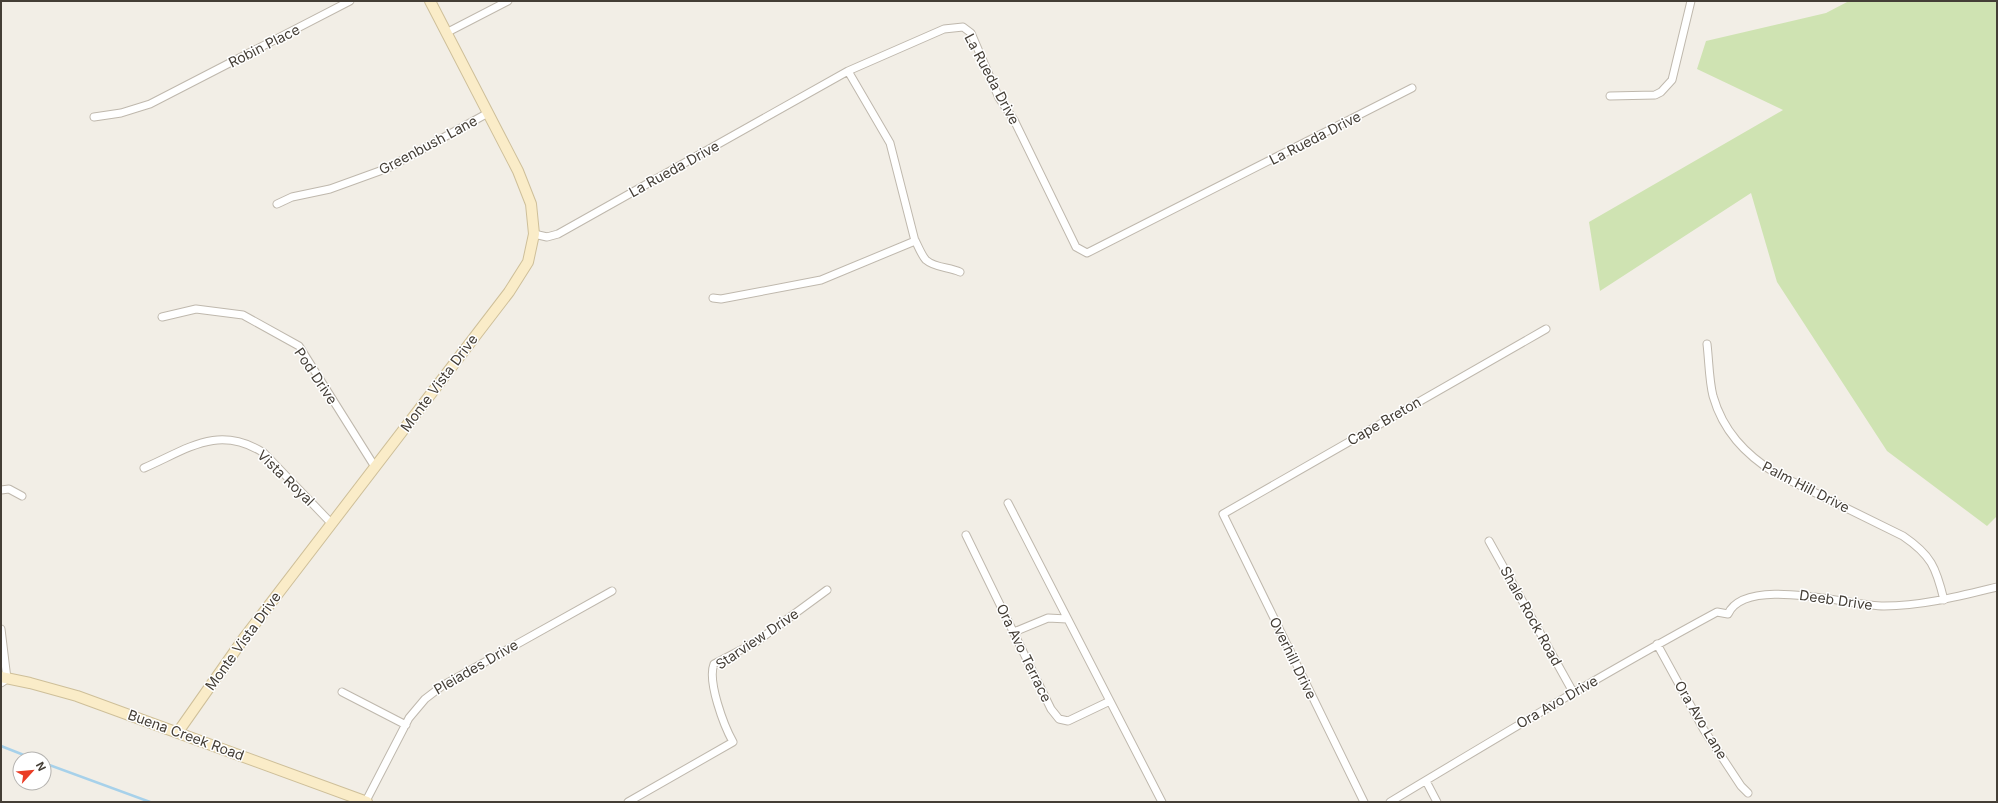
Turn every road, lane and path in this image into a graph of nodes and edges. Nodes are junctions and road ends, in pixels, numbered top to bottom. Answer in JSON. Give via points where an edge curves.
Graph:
{"nodes":[{"id":1,"x":350,"y":1,"type":"edge"},
{"id":2,"x":430,"y":1,"type":"edge"},
{"id":3,"x":508,"y":1,"type":"edge"},
{"id":4,"x":1691,"y":1,"type":"edge"},
{"id":5,"x":446,"y":33,"type":"junction"},
{"id":6,"x":848,"y":71,"type":"junction"},
{"id":7,"x":1412,"y":88,"type":"dead end"},
{"id":8,"x":1610,"y":96,"type":"dead end"},
{"id":9,"x":488,"y":114,"type":"junction"},
{"id":10,"x":94,"y":116,"type":"dead end"},
{"id":11,"x":277,"y":204,"type":"dead end"},
{"id":12,"x":534,"y":234,"type":"junction"},
{"id":13,"x":915,"y":240,"type":"junction"},
{"id":14,"x":960,"y":272,"type":"dead end"},
{"id":15,"x":713,"y":298,"type":"dead end"},
{"id":16,"x":162,"y":316,"type":"dead end"},
{"id":17,"x":1546,"y":329,"type":"dead end"},
{"id":18,"x":1707,"y":344,"type":"dead end"},
{"id":19,"x":375,"y":467,"type":"junction"},
{"id":20,"x":144,"y":468,"type":"dead end"},
{"id":21,"x":1,"y":490,"type":"edge"},
{"id":22,"x":22,"y":496,"type":"dead end"},
{"id":23,"x":1008,"y":503,"type":"dead end"},
{"id":24,"x":1223,"y":514,"type":"joint"},
{"id":25,"x":332,"y":524,"type":"junction"},
{"id":26,"x":966,"y":535,"type":"dead end"},
{"id":27,"x":1489,"y":541,"type":"dead end"},
{"id":28,"x":1997,"y":587,"type":"edge"},
{"id":29,"x":827,"y":590,"type":"dead end"},
{"id":30,"x":612,"y":591,"type":"dead end"},
{"id":31,"x":1944,"y":600,"type":"junction"},
{"id":32,"x":1728,"y":614,"type":"joint"},
{"id":33,"x":1067,"y":619,"type":"junction"},
{"id":34,"x":1,"y":629,"type":"edge"},
{"id":35,"x":1014,"y":632,"type":"junction"},
{"id":36,"x":1658,"y":644,"type":"junction"},
{"id":37,"x":3,"y":680,"type":"edge"},
{"id":38,"x":342,"y":692,"type":"dead end"},
{"id":39,"x":1573,"y":692,"type":"junction"},
{"id":40,"x":1110,"y":701,"type":"junction"},
{"id":41,"x":406,"y":725,"type":"junction"},
{"id":42,"x":178,"y":732,"type":"junction"},
{"id":43,"x":1426,"y":781,"type":"junction"},
{"id":44,"x":1748,"y":794,"type":"dead end"},
{"id":45,"x":366,"y":801,"type":"edge"},
{"id":46,"x":628,"y":802,"type":"edge"},
{"id":47,"x":1162,"y":802,"type":"edge"},
{"id":48,"x":1364,"y":802,"type":"edge"},
{"id":49,"x":1390,"y":802,"type":"edge"},
{"id":50,"x":1438,"y":802,"type":"edge"}],
"edges":[{"from":1,"to":10,"type":"street","name":"Robin Place","via":[[150,104],[120,113]]},
{"from":2,"to":5,"type":"main road","name":"Monte Vista Drive"},
{"from":3,"to":5,"type":"street"},
{"from":4,"to":8,"type":"street","via":[[1672,80],[1655,95]]},
{"from":5,"to":9,"type":"main road","name":"Monte Vista Drive"},
{"from":6,"to":7,"type":"street","name":"La Rueda Drive","via":[[944,29],[968,29],[999,98],[1014,120],[1076,247],[1087,253]]},
{"from":6,"to":12,"type":"street","name":"La Rueda Drive","via":[[558,234],[548,237]]},
{"from":6,"to":13,"type":"street","via":[[890,143]]},
{"from":9,"to":11,"type":"street","name":"Greenbush Lane","via":[[388,168],[330,189],[292,197]]},
{"from":9,"to":12,"type":"main road","name":"Monte Vista Drive","via":[[518,171],[531,204]]},
{"from":12,"to":19,"type":"main road","name":"Monte Vista Drive","via":[[528,262],[509,292]]},
{"from":13,"to":14,"type":"street","via":[[925,260]]},
{"from":13,"to":15,"type":"street","via":[[821,280],[776,290]]},
{"from":16,"to":19,"type":"street","name":"Pod Drive","via":[[196,309],[243,315],[299,346]]},
{"from":17,"to":24,"type":"street","name":"Cape Breton"},
{"from":18,"to":31,"type":"street","name":"Palm Hill Drive","via":[[1713,396],[1726,426],[1740,446],[1756,461],[1775,473],[1903,536],[1920,547],[1934,566]]},
{"from":19,"to":25,"type":"main road","name":"Monte Vista Drive"},
{"from":20,"to":25,"type":"street","name":"Vista Royal","via":[[203,442],[232,439],[251,445],[264,453]]},
{"from":21,"to":22,"type":"street","via":[[9,489]]},
{"from":23,"to":33,"type":"street"},
{"from":24,"to":48,"type":"street","name":"Overhill Drive"},
{"from":25,"to":42,"type":"main road","name":"Monte Vista Drive","via":[[244,638]]},
{"from":26,"to":35,"type":"street","name":"Ora Avo Terrace"},
{"from":27,"to":39,"type":"street","name":"Shale Rock Road"},
{"from":28,"to":31,"type":"street","name":"Deeb Drive"},
{"from":29,"to":46,"type":"street","name":"Starview Drive","via":[[756,642],[714,664],[711,671],[725,729],[733,742]]},
{"from":30,"to":41,"type":"street","name":"Pleiades Drive","via":[[442,686],[420,703]]},
{"from":31,"to":32,"type":"street","name":"Deeb Drive","via":[[1885,606],[1861,605],[1790,594],[1769,595],[1742,599]]},
{"from":32,"to":36,"type":"street","name":"Ora Avo Drive","via":[[1717,612]]},
{"from":33,"to":35,"type":"street","via":[[1048,618]]},
{"from":33,"to":40,"type":"street"},
{"from":34,"to":37,"type":"street"},
{"from":35,"to":40,"type":"street","name":"Ora Avo Terrace","via":[[1059,719],[1068,721]]},
{"from":36,"to":39,"type":"street","name":"Ora Avo Drive"},
{"from":36,"to":44,"type":"street","name":"Ora Avo Lane","via":[[1704,730]]},
{"from":37,"to":42,"type":"main road","name":"Buena Creek Road","via":[[30,683],[77,696]]},
{"from":38,"to":41,"type":"street"},
{"from":39,"to":43,"type":"street","name":"Ora Avo Drive"},
{"from":40,"to":47,"type":"street"},
{"from":41,"to":45,"type":"street","name":"Pleiades Drive"},
{"from":42,"to":45,"type":"main road","name":"Buena Creek Road"},
{"from":43,"to":49,"type":"street","name":"Ora Avo Drive"},
{"from":43,"to":50,"type":"street"}]}
